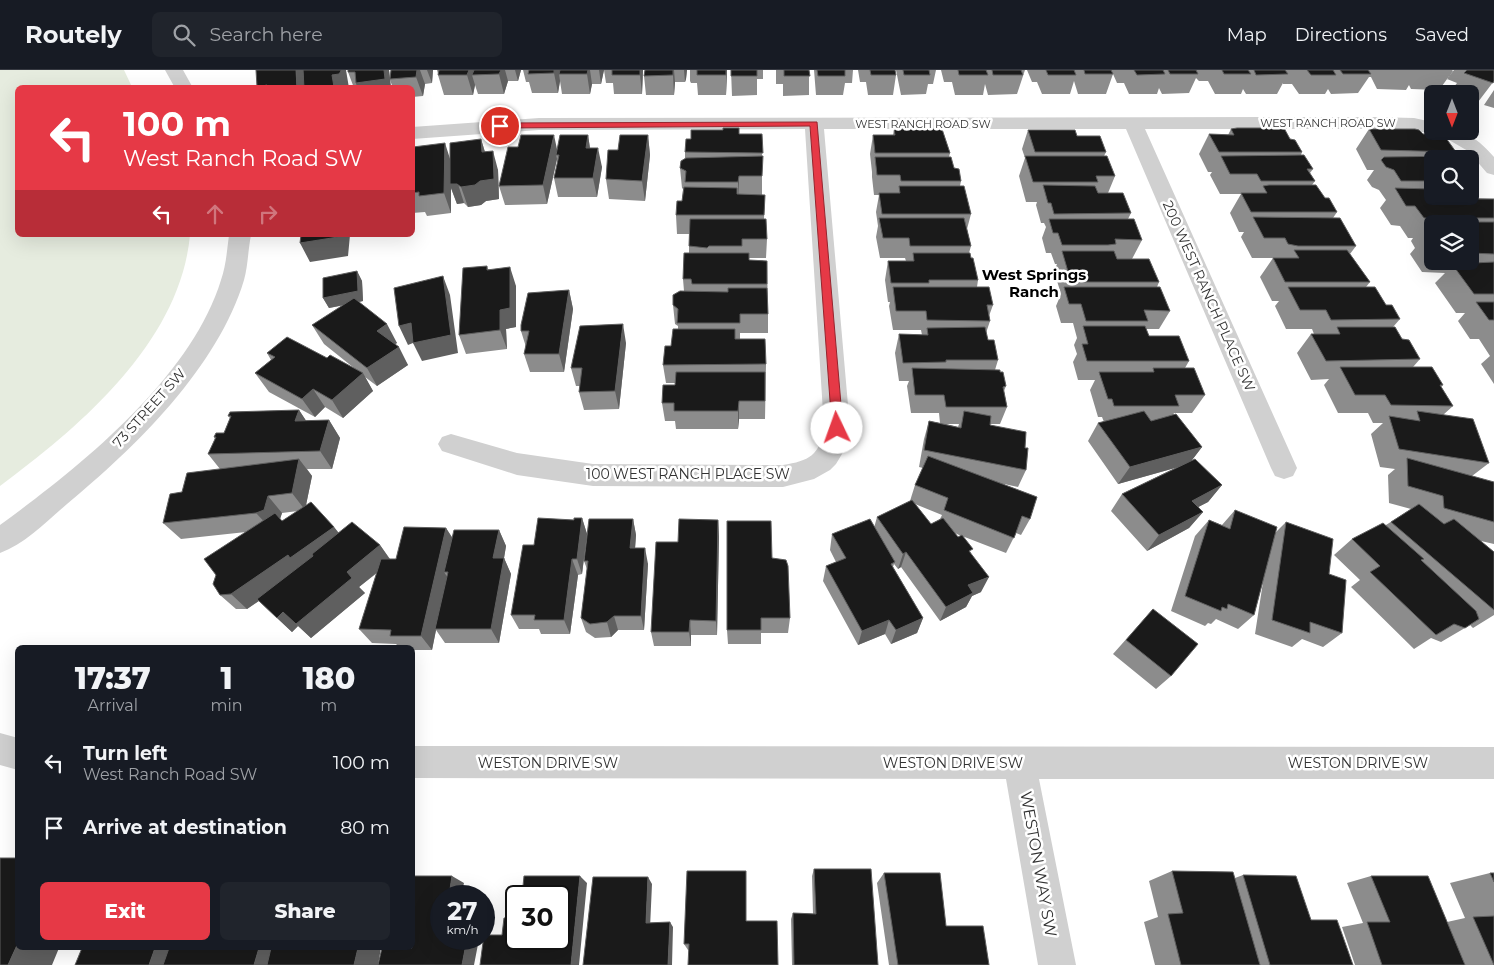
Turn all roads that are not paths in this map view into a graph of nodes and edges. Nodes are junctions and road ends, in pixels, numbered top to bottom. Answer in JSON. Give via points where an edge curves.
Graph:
{"nodes":[{"id":1,"x":174,"y":70,"type":"edge"},
{"id":2,"x":182,"y":85,"type":"edge"},
{"id":3,"x":1133,"y":123,"type":"junction"},
{"id":4,"x":814,"y":124,"type":"junction"},
{"id":5,"x":1424,"y":127,"type":"edge"},
{"id":6,"x":415,"y":133,"type":"edge"},
{"id":7,"x":1461,"y":140,"type":"edge"},
{"id":8,"x":1494,"y":169,"type":"edge"},
{"id":9,"x":240,"y":237,"type":"edge"},
{"id":10,"x":451,"y":444,"type":"dead end"},
{"id":11,"x":1284,"y":468,"type":"dead end"},
{"id":12,"x":0,"y":541,"type":"edge"},
{"id":13,"x":0,"y":749,"type":"edge"},
{"id":14,"x":15,"y":753,"type":"edge"},
{"id":15,"x":415,"y":762,"type":"edge"},
{"id":16,"x":1020,"y":763,"type":"junction"},
{"id":17,"x":1494,"y":764,"type":"edge"},
{"id":18,"x":1057,"y":965,"type":"edge"}],
"edges":[{"from":1,"to":2,"type":"street"},
{"from":3,"to":4,"type":"street","name":"WEST RANCH ROAD SW"},
{"from":3,"to":5,"type":"street","name":"WEST RANCH ROAD SW","via":[[1401,123]]},
{"from":3,"to":11,"type":"street","name":"200 WEST RANCH PLACE SW"},
{"from":4,"to":6,"type":"street","name":"WEST RANCH ROAD SW","via":[[539,124]]},
{"from":4,"to":10,"type":"street","name":"100 WEST RANCH PLACE SW","via":[[837,428],[832,451],[824,460],[810,470],[783,476],[593,475],[517,464]]},
{"from":7,"to":8,"type":"street","via":[[1475,147]]},
{"from":9,"to":12,"type":"street","name":"73 STREET SW","via":[[233,278],[224,304],[188,366],[110,451],[56,499]]},
{"from":13,"to":14,"type":"street"},
{"from":15,"to":16,"type":"street","name":"WESTON DRIVE SW"},
{"from":16,"to":17,"type":"street","name":"WESTON DRIVE SW"},
{"from":16,"to":18,"type":"street","name":"WESTON WAY SW"}]}
